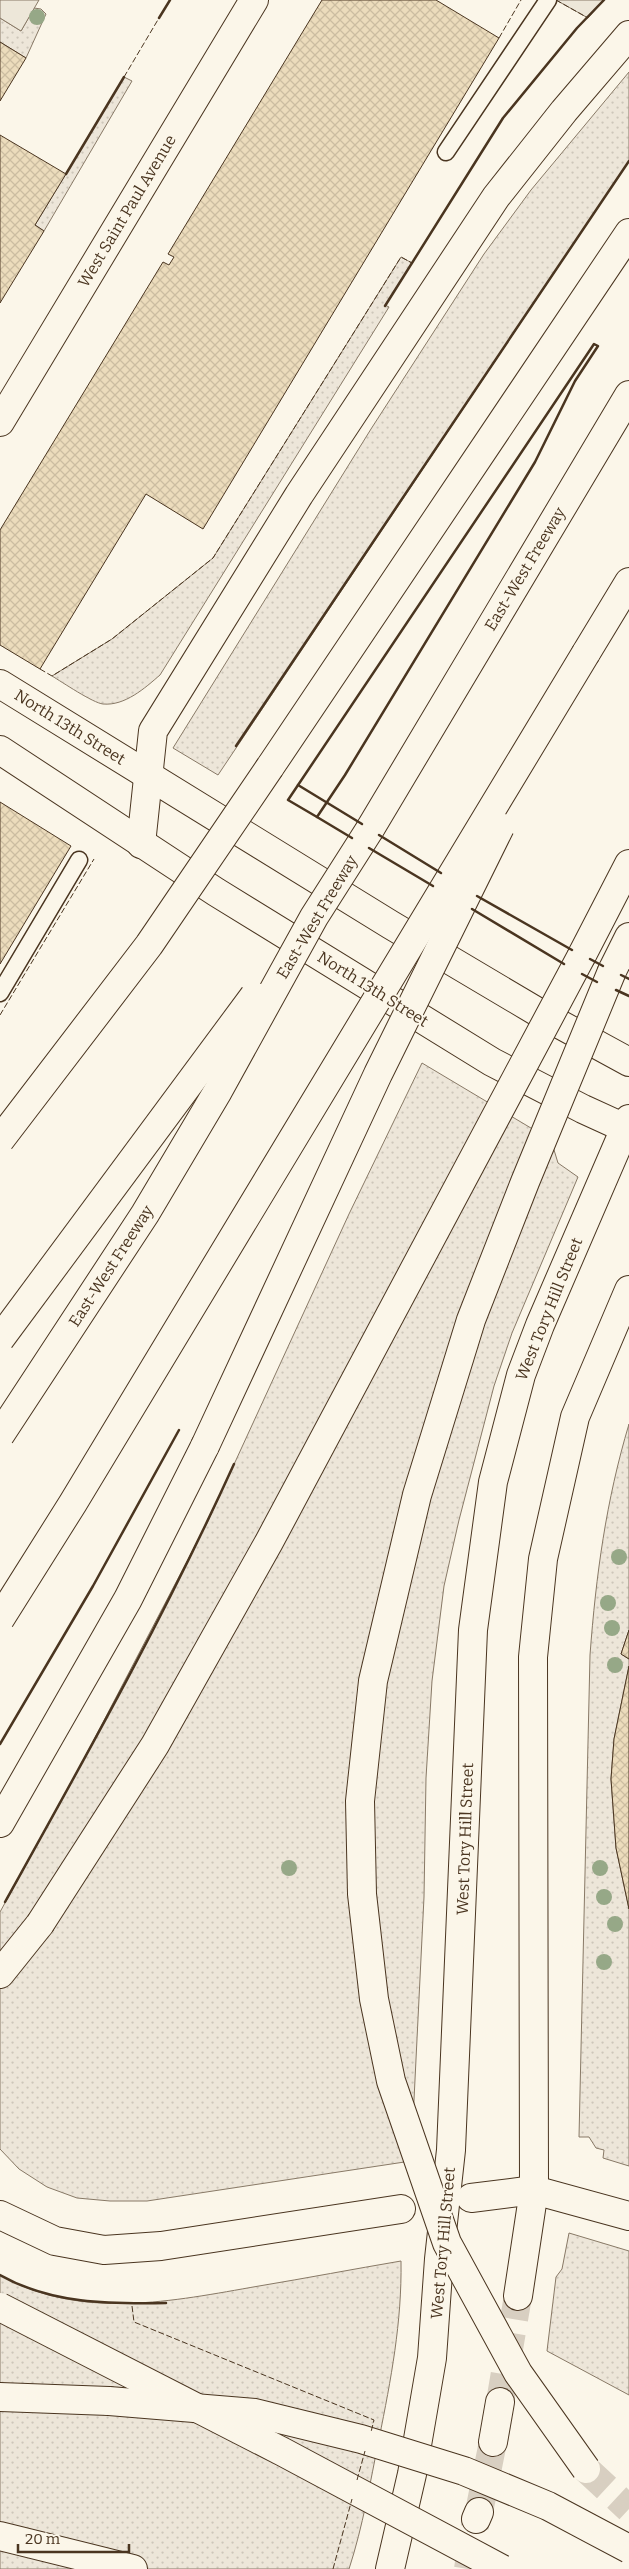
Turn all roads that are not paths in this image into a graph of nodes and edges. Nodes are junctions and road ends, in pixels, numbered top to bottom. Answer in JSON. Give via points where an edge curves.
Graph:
{"nodes":[{"id":1,"x":254,"y":0,"type":"edge"},
{"id":2,"x":548,"y":0,"type":"edge"},
{"id":3,"x":629,"y":35,"type":"edge"},
{"id":4,"x":446,"y":152,"type":"dead end"},
{"id":5,"x":629,"y":233,"type":"edge"},
{"id":6,"x":629,"y":395,"type":"edge"},
{"id":7,"x":0,"y":422,"type":"edge"},
{"id":8,"x":629,"y":582,"type":"edge"},
{"id":9,"x":586,"y":653,"type":"junction"},
{"id":10,"x":0,"y":684,"type":"edge"},
{"id":11,"x":0,"y":750,"type":"edge"},
{"id":12,"x":148,"y":775,"type":"junction"},
{"id":13,"x":141,"y":844,"type":"junction"},
{"id":14,"x":79,"y":860,"type":"dead end"},
{"id":15,"x":629,"y":864,"type":"edge"},
{"id":16,"x":314,"y":917,"type":"junction"},
{"id":17,"x":629,"y":937,"type":"edge"},
{"id":18,"x":0,"y":993,"type":"edge"},
{"id":19,"x":629,"y":1062,"type":"edge"},
{"id":20,"x":628,"y":1126,"type":"edge"},
{"id":21,"x":0,"y":1140,"type":"edge"},
{"id":22,"x":627,"y":1301,"type":"edge"},
{"id":23,"x":0,"y":1339,"type":"edge"},
{"id":24,"x":0,"y":1436,"type":"edge"},
{"id":25,"x":0,"y":1618,"type":"edge"},
{"id":26,"x":0,"y":1823,"type":"edge"},
{"id":27,"x":0,"y":1974,"type":"edge"},
{"id":28,"x":534,"y":2190,"type":"junction"},
{"id":29,"x":471,"y":2198,"type":"dead end"},
{"id":30,"x":401,"y":2209,"type":"dead end"},
{"id":31,"x":0,"y":2215,"type":"edge"},
{"id":32,"x":629,"y":2216,"type":"edge"},
{"id":33,"x":518,"y":2296,"type":"tunnel mouth"},
{"id":34,"x":0,"y":2306,"type":"edge"},
{"id":35,"x":0,"y":2397,"type":"edge"},
{"id":36,"x":500,"y":2402,"type":"tunnel mouth"},
{"id":37,"x":493,"y":2442,"type":"tunnel mouth"},
{"id":38,"x":586,"y":2469,"type":"tunnel mouth"},
{"id":39,"x":0,"y":2536,"type":"edge"},
{"id":40,"x":629,"y":2549,"type":"edge"},
{"id":41,"x":133,"y":2569,"type":"edge"},
{"id":42,"x":390,"y":2569,"type":"edge"},
{"id":43,"x":502,"y":2569,"type":"edge"}],
"edges":[{"from":1,"to":7,"type":"main road","name":"West Saint Paul Avenue"},
{"from":2,"to":4,"type":"lane"},
{"from":3,"to":12,"type":"main road","via":[[496,197],[299,495],[153,731]]},
{"from":5,"to":21,"type":"main road","bridge":true,"via":[[149,945]]},
{"from":6,"to":16,"type":"main road","name":"East-West Freeway","bridge":true},
{"from":8,"to":9,"type":"main road"},
{"from":9,"to":25,"type":"main road","bridge":true},
{"from":9,"to":26,"type":"main road","bridge":true,"via":[[378,1074],[205,1446],[128,1599]]},
{"from":10,"to":12,"type":"main road","name":"North 13th Street"},
{"from":11,"to":13,"type":"main road","name":"North 13th Street"},
{"from":12,"to":13,"type":"main road"},
{"from":12,"to":19,"type":"main road","name":"North 13th Street","via":[[400,930]]},
{"from":13,"to":20,"type":"main road","name":"North 13th Street","via":[[492,1062]]},
{"from":14,"to":18,"type":"lane"},
{"from":15,"to":27,"type":"main road","bridge":true,"via":[[269,1542],[155,1745],[40,1924]]},
{"from":16,"to":23,"type":"main road","bridge":true},
{"from":16,"to":24,"type":"main road","name":"East-West Freeway","bridge":true,"via":[[218,1091],[145,1214]]},
{"from":17,"to":38,"type":"main road","bridge":true,"via":[[612,970],[524,1182],[471,1320],[420,1486],[373,1681],[360,1801],[363,1903],[374,1998],[391,2081],[447,2243],[518,2373]]},
{"from":20,"to":42,"type":"main road","name":"West Tory Hill Street","via":[[521,1375],[493,1482],[473,1630],[451,2150],[436,2321],[425,2409]]},
{"from":22,"to":28,"type":"main road","via":[[575,1416],[543,1559],[533,1657]]},
{"from":28,"to":29,"type":"main road"},
{"from":28,"to":32,"type":"main road"},
{"from":28,"to":33,"type":"main road"},
{"from":30,"to":31,"type":"main road","via":[[161,2246],[104,2250],[55,2241]]},
{"from":34,"to":43,"type":"main road","bridge":true},
{"from":35,"to":40,"type":"main road","bridge":true,"via":[[125,2402],[255,2413],[361,2439],[464,2471],[548,2506]]},
{"from":36,"to":37,"type":"main road"},
{"from":39,"to":41,"type":"main road"}]}
